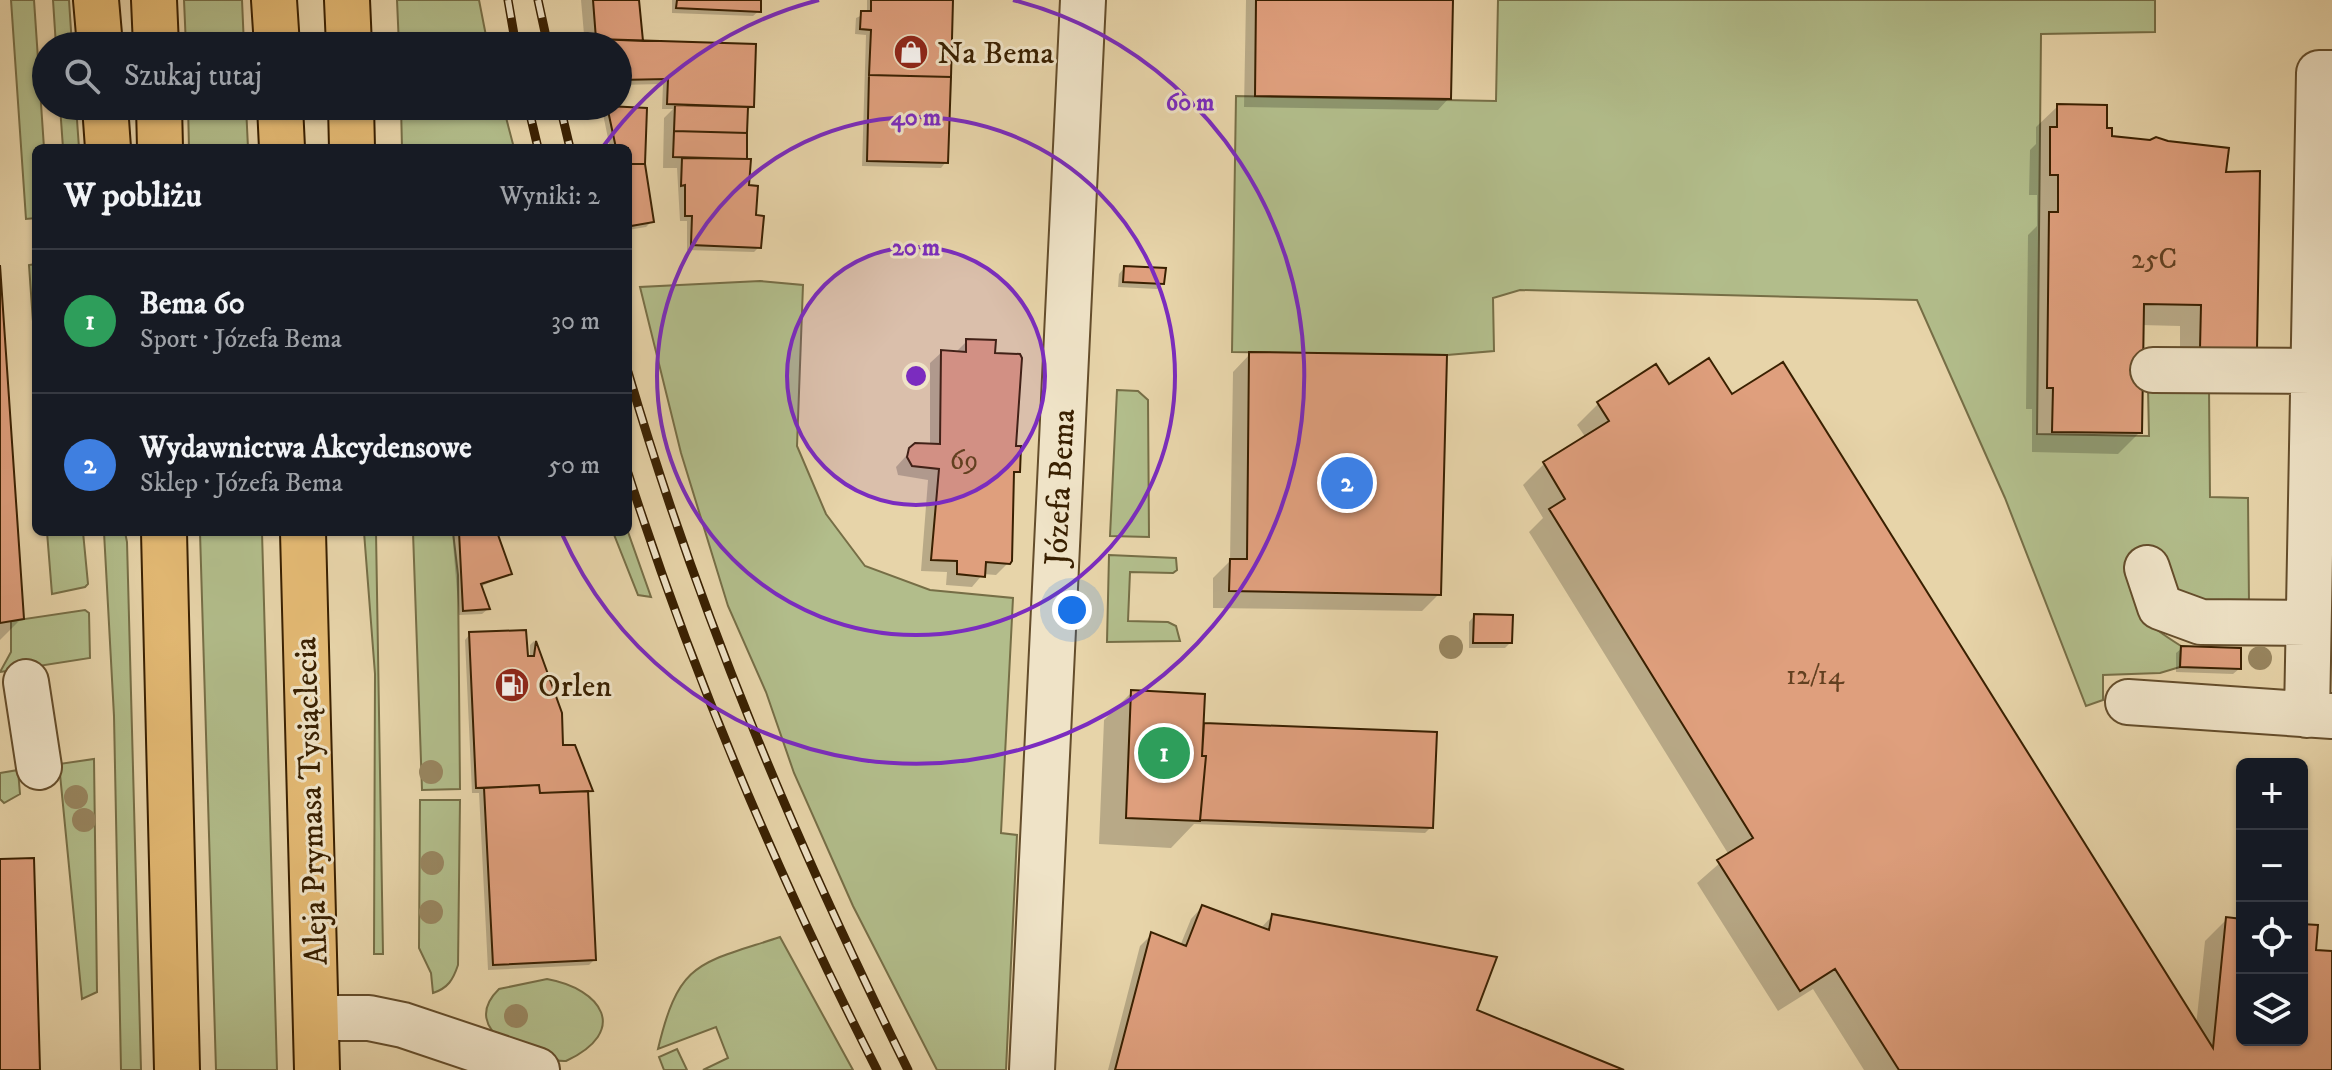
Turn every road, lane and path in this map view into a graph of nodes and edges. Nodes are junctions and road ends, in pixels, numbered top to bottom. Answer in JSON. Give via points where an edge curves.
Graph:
{"nodes":[{"id":1,"x":96,"y":0,"type":"edge"},
{"id":2,"x":154,"y":0,"type":"edge"},
{"id":3,"x":274,"y":0,"type":"edge"},
{"id":4,"x":347,"y":0,"type":"edge"},
{"id":5,"x":1083,"y":0,"type":"edge"},
{"id":6,"x":99,"y":32,"type":"edge"},
{"id":7,"x":155,"y":32,"type":"edge"},
{"id":8,"x":276,"y":32,"type":"edge"},
{"id":9,"x":348,"y":32,"type":"edge"},
{"id":10,"x":2332,"y":73,"type":"edge"},
{"id":11,"x":106,"y":120,"type":"edge"},
{"id":12,"x":159,"y":120,"type":"edge"},
{"id":13,"x":281,"y":120,"type":"edge"},
{"id":14,"x":351,"y":120,"type":"edge"},
{"id":15,"x":108,"y":144,"type":"edge"},
{"id":16,"x":160,"y":144,"type":"edge"},
{"id":17,"x":282,"y":144,"type":"edge"},
{"id":18,"x":352,"y":144,"type":"edge"},
{"id":19,"x":2153,"y":370,"type":"dead end"},
{"id":20,"x":2311,"y":371,"type":"junction"},
{"id":21,"x":163,"y":536,"type":"edge"},
{"id":22,"x":303,"y":536,"type":"edge"},
{"id":23,"x":2147,"y":568,"type":"dead end"},
{"id":24,"x":2306,"y":623,"type":"junction"},
{"id":25,"x":2128,"y":702,"type":"dead end"},
{"id":26,"x":19,"y":708,"type":"edge"},
{"id":27,"x":2319,"y":716,"type":"edge"},
{"id":28,"x":39,"y":767,"type":"dead end"},
{"id":29,"x":316,"y":1018,"type":"junction"},
{"id":30,"x":177,"y":1070,"type":"edge"},
{"id":31,"x":317,"y":1070,"type":"edge"},
{"id":32,"x":537,"y":1070,"type":"edge"},
{"id":33,"x":1032,"y":1070,"type":"edge"}],
"edges":[{"from":1,"to":6,"type":"main road"},
{"from":2,"to":7,"type":"main road"},
{"from":3,"to":8,"type":"main road"},
{"from":4,"to":9,"type":"main road"},
{"from":5,"to":33,"type":"street","name":"Józefa Bema"},
{"from":10,"to":20,"type":"street","via":[[2319,73]]},
{"from":11,"to":15,"type":"main road"},
{"from":12,"to":16,"type":"main road"},
{"from":13,"to":17,"type":"main road"},
{"from":14,"to":18,"type":"main road"},
{"from":19,"to":20,"type":"street"},
{"from":20,"to":24,"type":"street"},
{"from":21,"to":30,"type":"main road"},
{"from":22,"to":29,"type":"main road","name":"Aleja Prymasa Tysiąclecia"},
{"from":23,"to":24,"type":"street","via":[[2160,607],[2201,622]]},
{"from":24,"to":27,"type":"street"},
{"from":25,"to":27,"type":"street"},
{"from":26,"to":28,"type":"street"},
{"from":29,"to":31,"type":"main road","name":"Aleja Prymasa Tysiąclecia"},
{"from":29,"to":32,"type":"street","via":[[369,1018]]}]}
